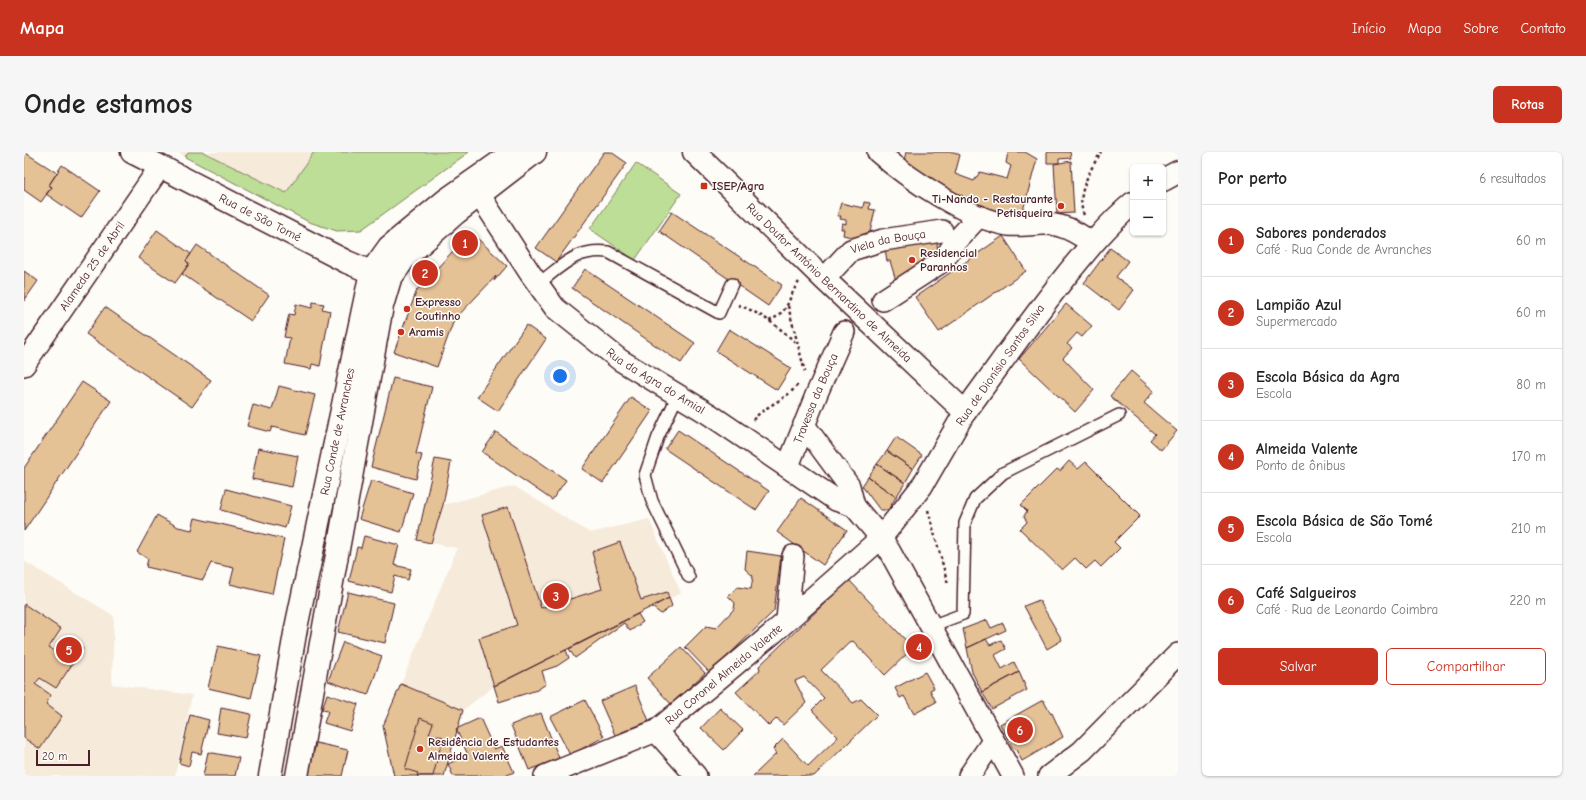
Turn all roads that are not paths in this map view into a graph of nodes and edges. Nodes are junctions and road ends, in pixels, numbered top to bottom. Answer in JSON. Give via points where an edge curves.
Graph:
{"nodes":[{"id":1,"x":132,"y":152,"type":"edge"},
{"id":2,"x":514,"y":152,"type":"edge"},
{"id":3,"x":535,"y":152,"type":"edge"},
{"id":4,"x":694,"y":152,"type":"edge"},
{"id":5,"x":878,"y":152,"type":"edge"},
{"id":6,"x":160,"y":167,"type":"junction"},
{"id":7,"x":1178,"y":172,"type":"edge"},
{"id":8,"x":1166,"y":178,"type":"edge"},
{"id":9,"x":476,"y":188,"type":"junction"},
{"id":10,"x":954,"y":204,"type":"junction"},
{"id":11,"x":1130,"y":206,"type":"edge"},
{"id":12,"x":979,"y":216,"type":"junction"},
{"id":13,"x":949,"y":236,"type":"junction"},
{"id":14,"x":1085,"y":238,"type":"junction"},
{"id":15,"x":380,"y":276,"type":"junction"},
{"id":16,"x":824,"y":279,"type":"junction"},
{"id":17,"x":538,"y":284,"type":"junction"},
{"id":18,"x":732,"y":284,"type":"dead end"},
{"id":19,"x":883,"y":300,"type":"dead end"},
{"id":20,"x":844,"y":332,"type":"dead end"},
{"id":21,"x":24,"y":365,"type":"edge"},
{"id":22,"x":678,"y":395,"type":"junction"},
{"id":23,"x":965,"y":412,"type":"junction"},
{"id":24,"x":1119,"y":415,"type":"dead end"},
{"id":25,"x":804,"y":425,"type":"junction"},
{"id":26,"x":788,"y":466,"type":"junction"},
{"id":27,"x":854,"y":506,"type":"junction"},
{"id":28,"x":881,"y":538,"type":"junction"},
{"id":29,"x":793,"y":556,"type":"dead end"},
{"id":30,"x":689,"y":577,"type":"dead end"},
{"id":31,"x":787,"y":620,"type":"junction"},
{"id":32,"x":931,"y":626,"type":"junction"},
{"id":33,"x":1178,"y":654,"type":"edge"},
{"id":34,"x":656,"y":731,"type":"junction"},
{"id":35,"x":993,"y":741,"type":"junction"},
{"id":36,"x":270,"y":776,"type":"edge"},
{"id":37,"x":297,"y":776,"type":"edge"},
{"id":38,"x":545,"y":776,"type":"edge"},
{"id":39,"x":696,"y":776,"type":"edge"},
{"id":40,"x":969,"y":776,"type":"edge"},
{"id":41,"x":1013,"y":776,"type":"edge"},
{"id":42,"x":1049,"y":776,"type":"edge"}],
"edges":[{"from":1,"to":6,"type":"street","name":"Rua de São Tomé"},
{"from":2,"to":9,"type":"street","name":"Rua Conde de Avranches"},
{"from":3,"to":9,"type":"street","name":"Rua Conde de Avranches"},
{"from":4,"to":16,"type":"street","name":"Rua Doutor António Bernardino de Almeida"},
{"from":5,"to":10,"type":"street"},
{"from":6,"to":15,"type":"street","name":"Rua de São Tomé","via":[[347,262]]},
{"from":6,"to":21,"type":"street","name":"Alameda 25 de Abril"},
{"from":7,"to":8,"type":"street"},
{"from":9,"to":15,"type":"street","name":"Rua Conde de Avranches","via":[[446,200],[389,247]]},
{"from":9,"to":17,"type":"street","name":"Rua da Agra do Amial"},
{"from":10,"to":12,"type":"street"},
{"from":10,"to":13,"type":"street"},
{"from":11,"to":14,"type":"street","name":"Rua de Dionísio Santos Silva"},
{"from":12,"to":13,"type":"street"},
{"from":12,"to":14,"type":"street","via":[[1008,225],[1059,225]]},
{"from":13,"to":16,"type":"street","name":"Viela da Bouça","via":[[883,240],[851,250]]},
{"from":13,"to":19,"type":"street","via":[[943,261]]},
{"from":14,"to":23,"type":"street","name":"Rua de Dionísio Santos Silva","via":[[1040,308]]},
{"from":15,"to":36,"type":"street","name":"Rua Conde de Avranches","via":[[296,628]]},
{"from":15,"to":37,"type":"street","name":"Rua Conde de Avranches","via":[[382,306]]},
{"from":16,"to":23,"type":"street","name":"Rua Doutor António Bernardino de Almeida"},
{"from":17,"to":18,"type":"lane","via":[[579,254],[594,250],[608,252],[719,313]]},
{"from":17,"to":22,"type":"street","name":"Rua da Agra do Amial","via":[[555,308],[614,356]]},
{"from":20,"to":25,"type":"street","name":"Travessa da Bouça","via":[[809,386]]},
{"from":22,"to":26,"type":"street","name":"Rua da Agra do Amial"},
{"from":22,"to":30,"type":"lane","via":[[658,437],[646,475],[652,501]]},
{"from":23,"to":28,"type":"street","name":"Rua de Dionísio Santos Silva","via":[[922,486]]},
{"from":24,"to":32,"type":"lane","via":[[1003,473],[975,499],[965,524],[963,614]]},
{"from":25,"to":26,"type":"street","name":"Travessa da Bouça"},
{"from":25,"to":27,"type":"street","via":[[849,486]]},
{"from":26,"to":27,"type":"street","name":"Rua da Agra do Amial","via":[[836,500]]},
{"from":27,"to":28,"type":"street"},
{"from":28,"to":31,"type":"street","name":"Rua Coronel Almeida Valente"},
{"from":28,"to":32,"type":"street"},
{"from":29,"to":31,"type":"street"},
{"from":31,"to":34,"type":"street","name":"Rua Coronel Almeida Valente"},
{"from":32,"to":35,"type":"street"},
{"from":33,"to":42,"type":"street","via":[[1082,751]]},
{"from":34,"to":38,"type":"street","name":"Rua Coronel Almeida Valente"},
{"from":34,"to":39,"type":"street"},
{"from":35,"to":40,"type":"street"},
{"from":35,"to":41,"type":"street"}]}
